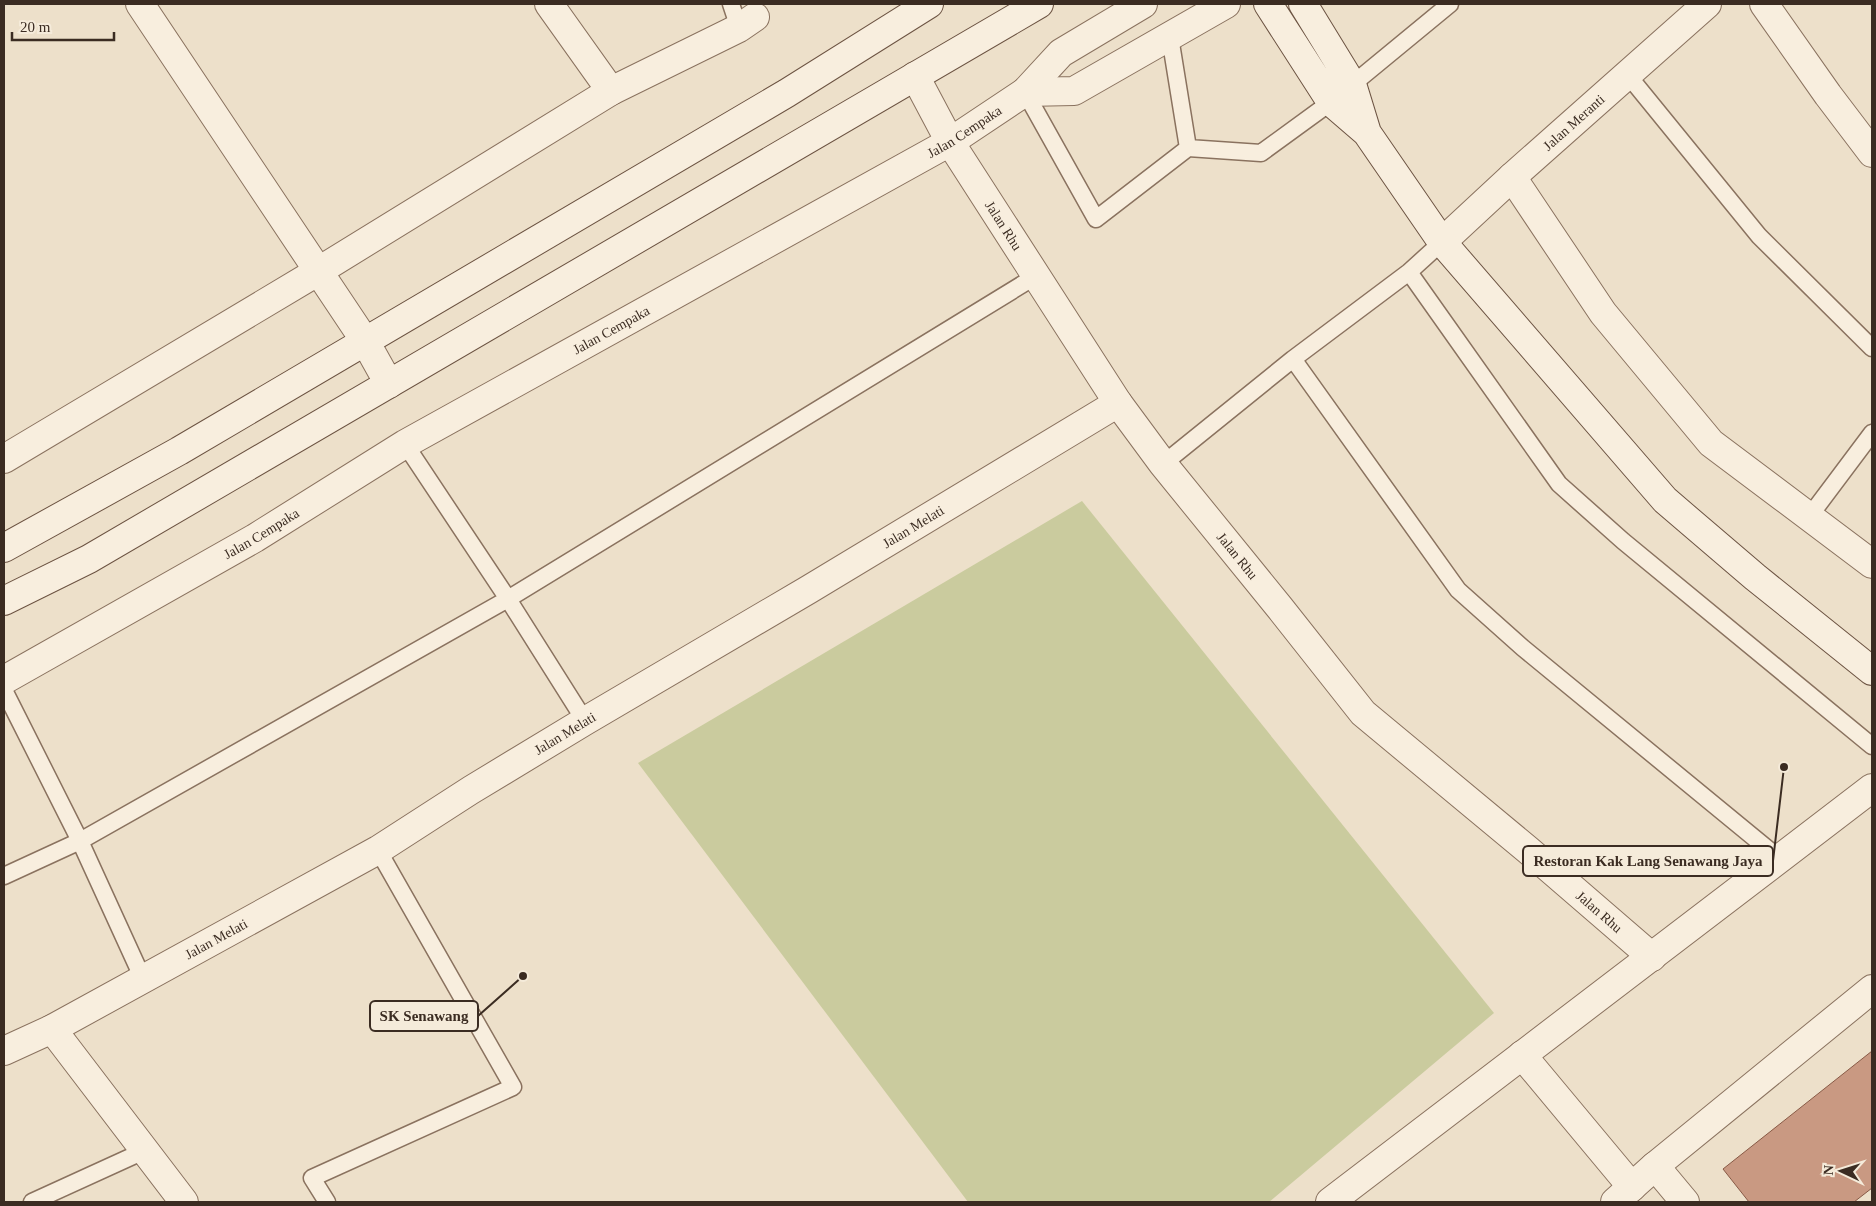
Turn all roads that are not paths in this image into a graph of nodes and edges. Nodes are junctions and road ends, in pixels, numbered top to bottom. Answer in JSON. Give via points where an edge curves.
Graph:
{"nodes":[{"id":1,"x":140,"y":4,"type":"edge"},
{"id":2,"x":549,"y":4,"type":"edge"},
{"id":3,"x":930,"y":4,"type":"edge"},
{"id":4,"x":1039,"y":4,"type":"edge"},
{"id":5,"x":1143,"y":4,"type":"edge"},
{"id":6,"x":1226,"y":4,"type":"edge"},
{"id":7,"x":1268,"y":4,"type":"edge"},
{"id":8,"x":1303,"y":4,"type":"edge"},
{"id":9,"x":1450,"y":4,"type":"edge"},
{"id":10,"x":1707,"y":4,"type":"edge"},
{"id":11,"x":1764,"y":4,"type":"edge"},
{"id":12,"x":742,"y":16,"type":"edge"},
{"id":13,"x":1170,"y":37,"type":"junction"},
{"id":14,"x":1627,"y":74,"type":"junction"},
{"id":15,"x":914,"y":76,"type":"junction"},
{"id":16,"x":1352,"y":84,"type":"junction"},
{"id":17,"x":611,"y":91,"type":"junction"},
{"id":18,"x":1025,"y":92,"type":"junction"},
{"id":19,"x":1331,"y":102,"type":"junction"},
{"id":20,"x":1367,"y":133,"type":"junction"},
{"id":21,"x":950,"y":142,"type":"junction"},
{"id":22,"x":1188,"y":148,"type":"junction"},
{"id":23,"x":1872,"y":153,"type":"edge"},
{"id":24,"x":1512,"y":176,"type":"junction"},
{"id":25,"x":1442,"y":242,"type":"junction"},
{"id":26,"x":317,"y":272,"type":"junction"},
{"id":27,"x":1409,"y":272,"type":"junction"},
{"id":28,"x":1036,"y":276,"type":"junction"},
{"id":29,"x":365,"y":341,"type":"junction"},
{"id":30,"x":1872,"y":348,"type":"edge"},
{"id":31,"x":1293,"y":359,"type":"junction"},
{"id":32,"x":389,"y":384,"type":"junction"},
{"id":33,"x":1118,"y":403,"type":"junction"},
{"id":34,"x":1872,"y":433,"type":"edge"},
{"id":35,"x":404,"y":444,"type":"junction"},
{"id":36,"x":4,"y":459,"type":"edge"},
{"id":37,"x":1163,"y":464,"type":"junction"},
{"id":38,"x":1809,"y":517,"type":"junction"},
{"id":39,"x":4,"y":548,"type":"edge"},
{"id":40,"x":1872,"y":564,"type":"edge"},
{"id":41,"x":508,"y":599,"type":"junction"},
{"id":42,"x":4,"y":600,"type":"edge"},
{"id":43,"x":1872,"y":671,"type":"edge"},
{"id":44,"x":4,"y":680,"type":"edge"},
{"id":45,"x":4,"y":690,"type":"edge"},
{"id":46,"x":585,"y":721,"type":"junction"},
{"id":47,"x":1872,"y":746,"type":"edge"},
{"id":48,"x":1872,"y":788,"type":"edge"},
{"id":49,"x":80,"y":841,"type":"junction"},
{"id":50,"x":378,"y":850,"type":"junction"},
{"id":51,"x":1780,"y":859,"type":"junction"},
{"id":52,"x":4,"y":876,"type":"edge"},
{"id":53,"x":1652,"y":957,"type":"junction"},
{"id":54,"x":143,"y":979,"type":"junction"},
{"id":55,"x":1872,"y":989,"type":"edge"},
{"id":56,"x":52,"y":1029,"type":"junction"},
{"id":57,"x":4,"y":1051,"type":"edge"},
{"id":58,"x":1522,"y":1055,"type":"junction"},
{"id":59,"x":146,"y":1150,"type":"junction"},
{"id":60,"x":1656,"y":1166,"type":"junction"},
{"id":61,"x":1620,"y":1198,"type":"edge"},
{"id":62,"x":32,"y":1202,"type":"edge"},
{"id":63,"x":184,"y":1202,"type":"edge"},
{"id":64,"x":327,"y":1202,"type":"edge"},
{"id":65,"x":1330,"y":1202,"type":"edge"},
{"id":66,"x":1685,"y":1202,"type":"edge"}],
"edges":[{"from":1,"to":26,"type":"street"},
{"from":2,"to":17,"type":"street"},
{"from":3,"to":29,"type":"street","via":[[787,93]]},
{"from":4,"to":15,"type":"street"},
{"from":5,"to":18,"type":"street","name":"Jalan Cempaka","via":[[1061,52]]},
{"from":6,"to":13,"type":"street"},
{"from":7,"to":19,"type":"street"},
{"from":8,"to":16,"type":"street"},
{"from":9,"to":16,"type":"lane"},
{"from":10,"to":14,"type":"street","name":"Jalan Meranti"},
{"from":11,"to":23,"type":"street"},
{"from":12,"to":17,"type":"street"},
{"from":13,"to":18,"type":"street","via":[[1074,91]]},
{"from":13,"to":22,"type":"lane"},
{"from":14,"to":24,"type":"street","name":"Jalan Meranti"},
{"from":14,"to":30,"type":"lane","via":[[1759,236]]},
{"from":15,"to":21,"type":"street","name":"Jalan Rhu"},
{"from":15,"to":32,"type":"street"},
{"from":16,"to":19,"type":"lane"},
{"from":16,"to":20,"type":"street"},
{"from":17,"to":26,"type":"street"},
{"from":18,"to":21,"type":"street","name":"Jalan Cempaka"},
{"from":18,"to":22,"type":"lane","via":[[1096,219]]},
{"from":19,"to":20,"type":"street"},
{"from":19,"to":22,"type":"lane","via":[[1261,153]]},
{"from":20,"to":25,"type":"street"},
{"from":21,"to":28,"type":"street","name":"Jalan Rhu"},
{"from":21,"to":35,"type":"street","name":"Jalan Cempaka"},
{"from":24,"to":25,"type":"street","name":"Jalan Meranti"},
{"from":24,"to":38,"type":"street","via":[[1603,313],[1711,442]]},
{"from":25,"to":27,"type":"lane"},
{"from":25,"to":43,"type":"street","via":[[1666,500]]},
{"from":26,"to":29,"type":"street"},
{"from":26,"to":36,"type":"street"},
{"from":27,"to":31,"type":"lane"},
{"from":27,"to":47,"type":"lane","via":[[1559,484],[1623,541]]},
{"from":28,"to":33,"type":"street","name":"Jalan Rhu"},
{"from":28,"to":41,"type":"lane"},
{"from":29,"to":32,"type":"street"},
{"from":29,"to":39,"type":"street","via":[[179,451]]},
{"from":31,"to":37,"type":"lane"},
{"from":31,"to":51,"type":"lane","via":[[1458,590],[1523,648]]},
{"from":32,"to":42,"type":"street","via":[[89,559]]},
{"from":33,"to":37,"type":"street","name":"Jalan Rhu"},
{"from":33,"to":46,"type":"street","name":"Jalan Melati"},
{"from":34,"to":38,"type":"lane"},
{"from":35,"to":41,"type":"lane"},
{"from":35,"to":44,"type":"street","name":"Jalan Cempaka","via":[[255,538]]},
{"from":37,"to":53,"type":"street","name":"Jalan Rhu","via":[[1363,713]]},
{"from":38,"to":40,"type":"street"},
{"from":41,"to":46,"type":"lane"},
{"from":41,"to":49,"type":"lane"},
{"from":45,"to":49,"type":"lane"},
{"from":46,"to":50,"type":"street","name":"Jalan Melati"},
{"from":48,"to":51,"type":"street"},
{"from":49,"to":52,"type":"lane"},
{"from":49,"to":54,"type":"lane"},
{"from":50,"to":54,"type":"street","name":"Jalan Melati"},
{"from":50,"to":64,"type":"lane","via":[[513,1088],[312,1178]]},
{"from":51,"to":53,"type":"street"},
{"from":53,"to":58,"type":"street"},
{"from":54,"to":56,"type":"street","name":"Jalan Melati"},
{"from":55,"to":60,"type":"street"},
{"from":56,"to":57,"type":"street","name":"Jalan Melati"},
{"from":56,"to":59,"type":"street"},
{"from":58,"to":61,"type":"street"},
{"from":58,"to":65,"type":"street"},
{"from":59,"to":62,"type":"lane"},
{"from":59,"to":63,"type":"street"},
{"from":60,"to":61,"type":"street"},
{"from":60,"to":66,"type":"street"}]}
